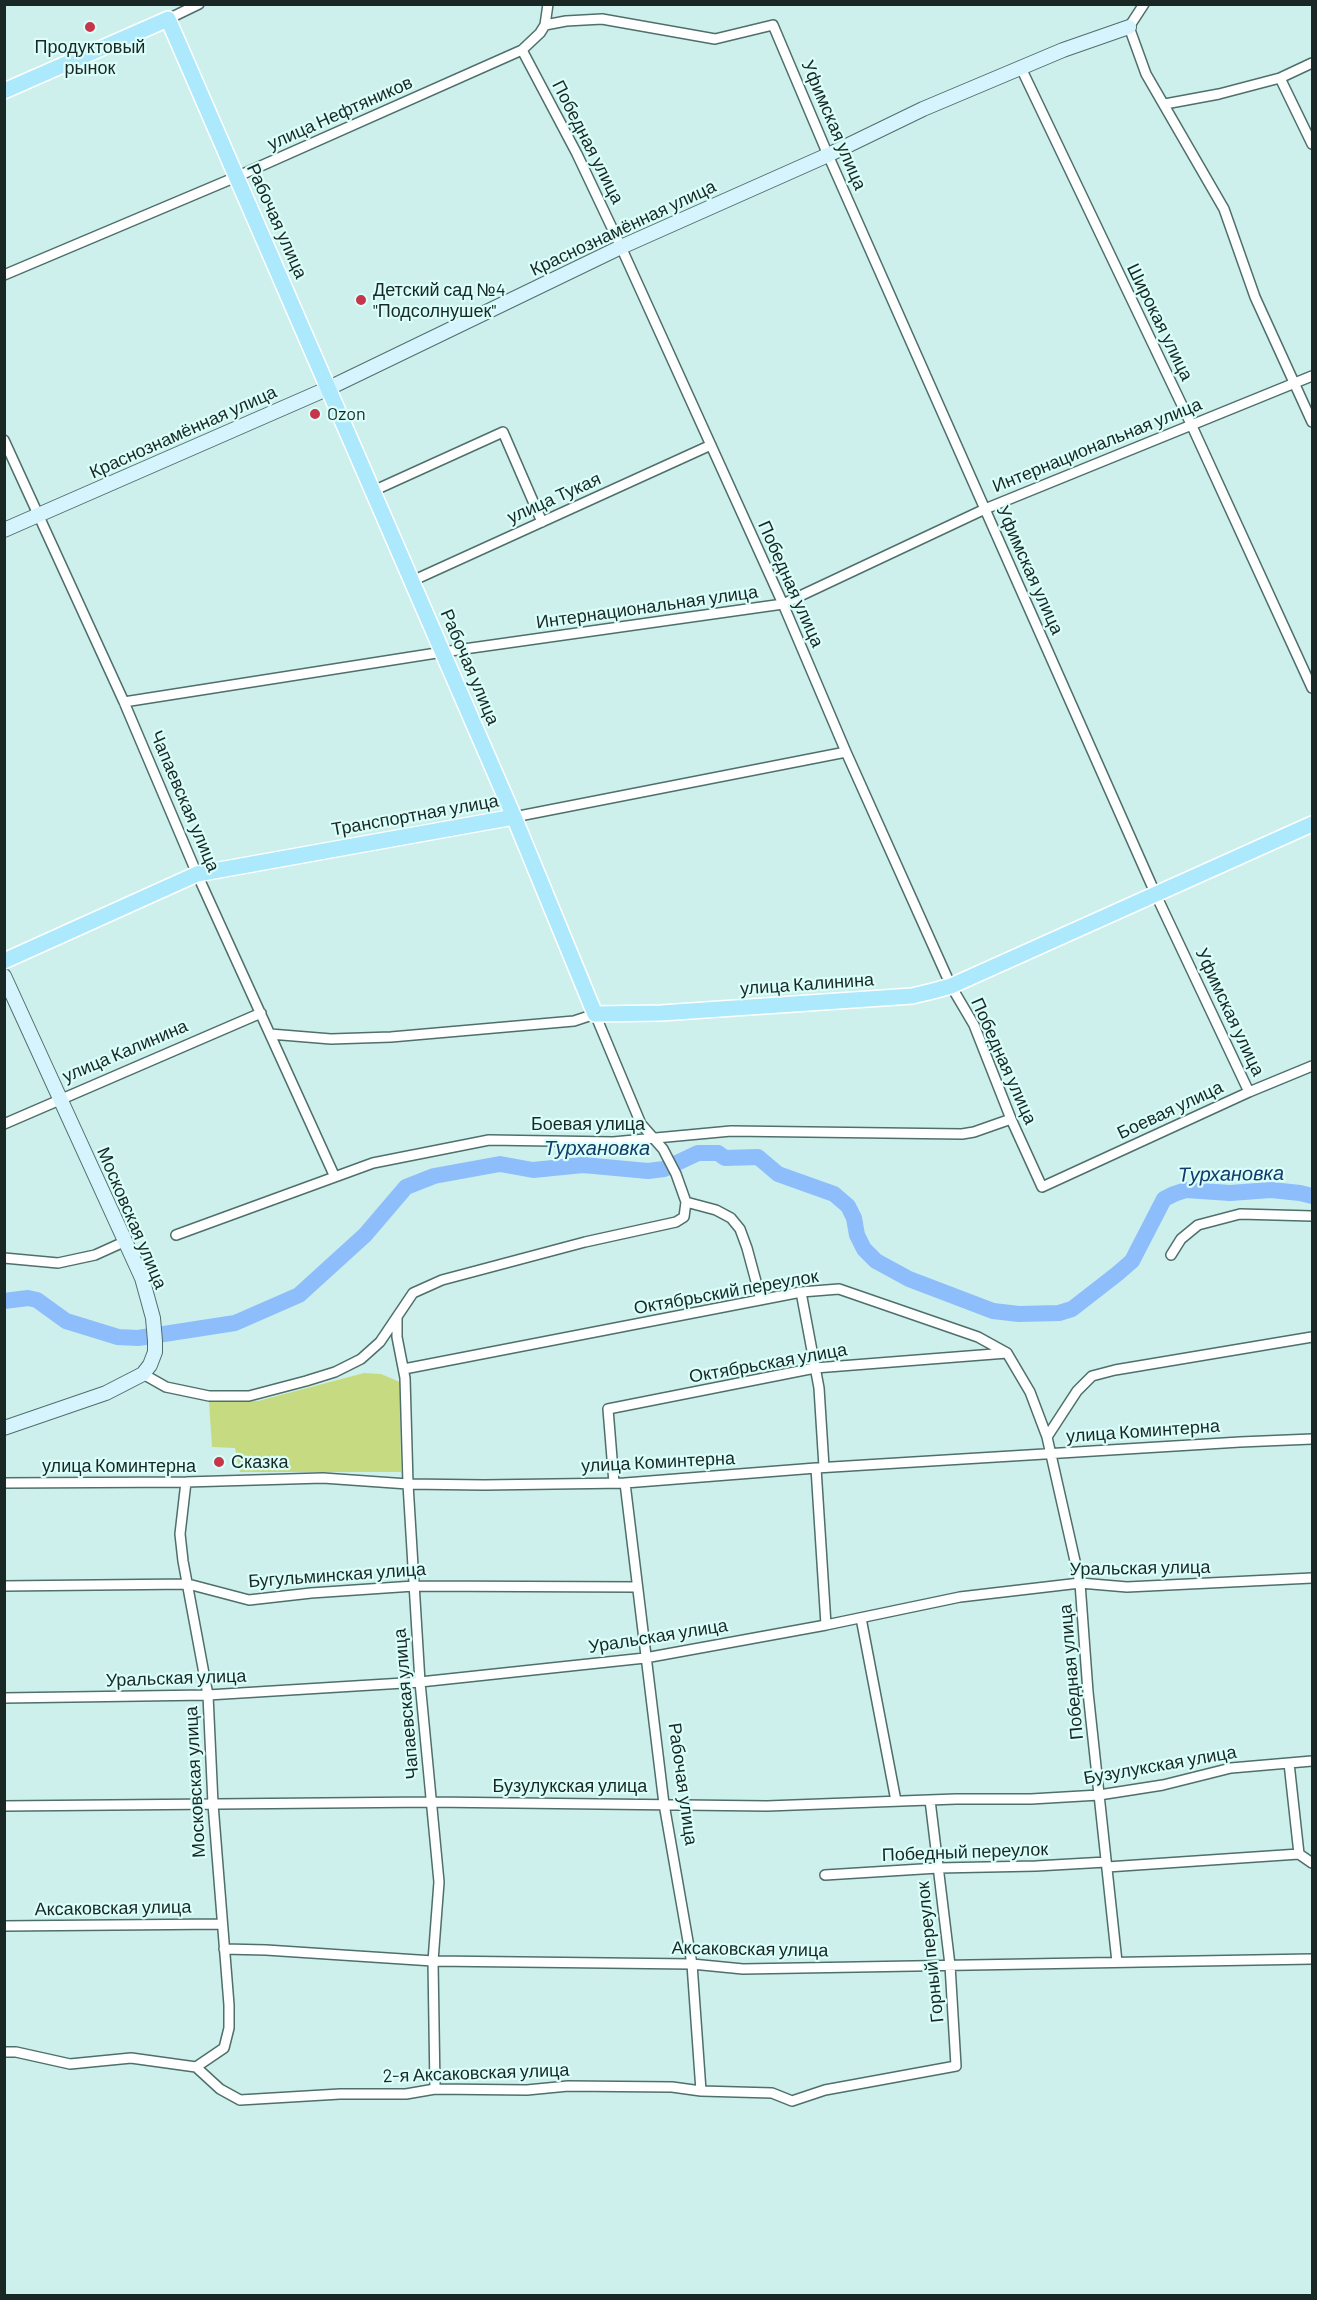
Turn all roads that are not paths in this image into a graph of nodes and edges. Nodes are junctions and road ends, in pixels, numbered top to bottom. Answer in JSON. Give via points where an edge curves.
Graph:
{"nodes":[{"id":1,"x":199,"y":4,"type":"edge"},
{"id":2,"x":548,"y":4,"type":"edge"},
{"id":3,"x":1144,"y":4,"type":"edge"},
{"id":4,"x":168,"y":19,"type":"junction"},
{"id":5,"x":545,"y":25,"type":"junction"},
{"id":6,"x":1129,"y":27,"type":"junction"},
{"id":7,"x":522,"y":50,"type":"junction"},
{"id":8,"x":1312,"y":63,"type":"edge"},
{"id":9,"x":1021,"y":68,"type":"junction"},
{"id":10,"x":1280,"y":78,"type":"junction"},
{"id":11,"x":4,"y":91,"type":"edge"},
{"id":12,"x":1165,"y":104,"type":"junction"},
{"id":13,"x":1312,"y":144,"type":"edge"},
{"id":14,"x":828,"y":155,"type":"junction"},
{"id":15,"x":236,"y":177,"type":"junction"},
{"id":16,"x":621,"y":247,"type":"junction"},
{"id":17,"x":4,"y":275,"type":"edge"},
{"id":18,"x":1312,"y":376,"type":"edge"},
{"id":19,"x":1294,"y":383,"type":"junction"},
{"id":20,"x":329,"y":388,"type":"junction"},
{"id":21,"x":1312,"y":422,"type":"edge"},
{"id":22,"x":1191,"y":424,"type":"junction"},
{"id":23,"x":4,"y":441,"type":"edge"},
{"id":24,"x":711,"y":445,"type":"junction"},
{"id":25,"x":373,"y":491,"type":"junction"},
{"id":26,"x":985,"y":509,"type":"junction"},
{"id":27,"x":38,"y":515,"type":"junction"},
{"id":28,"x":542,"y":522,"type":"junction"},
{"id":29,"x":4,"y":530,"type":"edge"},
{"id":30,"x":412,"y":581,"type":"junction"},
{"id":31,"x":783,"y":604,"type":"junction"},
{"id":32,"x":443,"y":652,"type":"junction"},
{"id":33,"x":1312,"y":688,"type":"edge"},
{"id":34,"x":124,"y":702,"type":"junction"},
{"id":35,"x":846,"y":752,"type":"junction"},
{"id":36,"x":514,"y":817,"type":"junction"},
{"id":37,"x":1312,"y":824,"type":"edge"},
{"id":38,"x":197,"y":874,"type":"junction"},
{"id":39,"x":1156,"y":895,"type":"junction"},
{"id":40,"x":4,"y":960,"type":"edge"},
{"id":41,"x":4,"y":976,"type":"edge"},
{"id":42,"x":951,"y":986,"type":"junction"},
{"id":43,"x":261,"y":1013,"type":"junction"},
{"id":44,"x":595,"y":1014,"type":"junction"},
{"id":45,"x":270,"y":1034,"type":"junction"},
{"id":46,"x":1312,"y":1066,"type":"edge"},
{"id":47,"x":1249,"y":1092,"type":"junction"},
{"id":48,"x":61,"y":1100,"type":"junction"},
{"id":49,"x":1011,"y":1119,"type":"junction"},
{"id":50,"x":4,"y":1124,"type":"edge"},
{"id":51,"x":655,"y":1140,"type":"junction"},
{"id":52,"x":334,"y":1175,"type":"junction"},
{"id":53,"x":1042,"y":1187,"type":"joint"},
{"id":54,"x":686,"y":1202,"type":"junction"},
{"id":55,"x":1312,"y":1216,"type":"edge"},
{"id":56,"x":176,"y":1235,"type":"dead end"},
{"id":57,"x":126,"y":1241,"type":"junction"},
{"id":58,"x":1171,"y":1255,"type":"dead end"},
{"id":59,"x":4,"y":1258,"type":"edge"},
{"id":60,"x":801,"y":1292,"type":"junction"},
{"id":61,"x":761,"y":1300,"type":"junction"},
{"id":62,"x":397,"y":1317,"type":"junction"},
{"id":63,"x":1312,"y":1337,"type":"edge"},
{"id":64,"x":1007,"y":1353,"type":"junction"},
{"id":65,"x":815,"y":1368,"type":"junction"},
{"id":66,"x":404,"y":1369,"type":"junction"},
{"id":67,"x":143,"y":1374,"type":"junction"},
{"id":68,"x":4,"y":1428,"type":"edge"},
{"id":69,"x":1047,"y":1437,"type":"junction"},
{"id":70,"x":1312,"y":1439,"type":"edge"},
{"id":71,"x":1050,"y":1454,"type":"junction"},
{"id":72,"x":820,"y":1467,"type":"junction"},
{"id":73,"x":186,"y":1482,"type":"junction"},
{"id":74,"x":4,"y":1483,"type":"edge"},
{"id":75,"x":614,"y":1483,"type":"junction"},
{"id":76,"x":625,"y":1483,"type":"junction"},
{"id":77,"x":408,"y":1484,"type":"junction"},
{"id":78,"x":1312,"y":1578,"type":"edge"},
{"id":79,"x":1080,"y":1583,"type":"junction"},
{"id":80,"x":188,"y":1584,"type":"junction"},
{"id":81,"x":4,"y":1586,"type":"edge"},
{"id":82,"x":414,"y":1586,"type":"junction"},
{"id":83,"x":637,"y":1587,"type":"junction"},
{"id":84,"x":861,"y":1618,"type":"junction"},
{"id":85,"x":826,"y":1625,"type":"junction"},
{"id":86,"x":645,"y":1658,"type":"junction"},
{"id":87,"x":420,"y":1682,"type":"junction"},
{"id":88,"x":208,"y":1695,"type":"junction"},
{"id":89,"x":4,"y":1698,"type":"edge"},
{"id":90,"x":1312,"y":1761,"type":"edge"},
{"id":91,"x":1289,"y":1763,"type":"junction"},
{"id":92,"x":1099,"y":1795,"type":"junction"},
{"id":93,"x":930,"y":1800,"type":"junction"},
{"id":94,"x":896,"y":1801,"type":"junction"},
{"id":95,"x":431,"y":1802,"type":"junction"},
{"id":96,"x":213,"y":1804,"type":"junction"},
{"id":97,"x":664,"y":1804,"type":"junction"},
{"id":98,"x":4,"y":1806,"type":"edge"},
{"id":99,"x":1299,"y":1854,"type":"junction"},
{"id":100,"x":1312,"y":1863,"type":"edge"},
{"id":101,"x":1106,"y":1864,"type":"junction"},
{"id":102,"x":938,"y":1868,"type":"junction"},
{"id":103,"x":825,"y":1875,"type":"dead end"},
{"id":104,"x":222,"y":1924,"type":"junction"},
{"id":105,"x":4,"y":1926,"type":"edge"},
{"id":106,"x":224,"y":1949,"type":"junction"},
{"id":107,"x":1312,"y":1959,"type":"edge"},
{"id":108,"x":433,"y":1961,"type":"junction"},
{"id":109,"x":1117,"y":1962,"type":"junction"},
{"id":110,"x":692,"y":1964,"type":"junction"},
{"id":111,"x":950,"y":1965,"type":"junction"},
{"id":112,"x":4,"y":2052,"type":"edge"},
{"id":113,"x":957,"y":2066,"type":"joint"},
{"id":114,"x":196,"y":2067,"type":"junction"},
{"id":115,"x":435,"y":2089,"type":"junction"},
{"id":116,"x":701,"y":2091,"type":"junction"}],
"edges":[{"from":1,"to":4,"type":"street"},
{"from":2,"to":5,"type":"street"},
{"from":3,"to":6,"type":"street"},
{"from":4,"to":11,"type":"main road"},
{"from":4,"to":15,"type":"main road","name":"Рабочая улица"},
{"from":5,"to":7,"type":"street"},
{"from":5,"to":14,"type":"street","name":"Уфимская улица","via":[[602,19],[715,39],[773,25]]},
{"from":6,"to":9,"type":"street","name":"Краснознамённая улица"},
{"from":6,"to":12,"type":"street","via":[[1146,74]]},
{"from":7,"to":15,"type":"street","name":"улица Нефтяников"},
{"from":7,"to":16,"type":"street","name":"Победная улица"},
{"from":8,"to":10,"type":"street"},
{"from":9,"to":14,"type":"street","name":"Краснознамённая улица"},
{"from":9,"to":22,"type":"street","name":"Широкая улица"},
{"from":10,"to":12,"type":"street"},
{"from":10,"to":13,"type":"street"},
{"from":12,"to":19,"type":"street","via":[[1224,209],[1256,297]]},
{"from":14,"to":16,"type":"street","name":"Краснознамённая улица"},
{"from":14,"to":26,"type":"street","name":"Уфимская улица"},
{"from":15,"to":17,"type":"street","name":"улица Нефтяников"},
{"from":15,"to":20,"type":"main road","name":"Рабочая улица"},
{"from":16,"to":20,"type":"street","name":"Краснознамённая улица"},
{"from":16,"to":24,"type":"street","name":"Победная улица"},
{"from":18,"to":19,"type":"street","name":"Интернациональная улица"},
{"from":19,"to":21,"type":"street"},
{"from":19,"to":22,"type":"street","name":"Интернациональная улица"},
{"from":20,"to":25,"type":"main road","name":"Рабочая улица"},
{"from":20,"to":27,"type":"street","name":"Краснознамённая улица"},
{"from":22,"to":26,"type":"street","name":"Интернациональная улица"},
{"from":22,"to":33,"type":"street","name":"Широкая улица"},
{"from":23,"to":27,"type":"street","name":"Чапаевская улица"},
{"from":24,"to":28,"type":"street","name":"улица Тукая"},
{"from":24,"to":31,"type":"street","name":"Победная улица"},
{"from":25,"to":28,"type":"street","via":[[503,432]]},
{"from":25,"to":30,"type":"main road","name":"Рабочая улица"},
{"from":26,"to":31,"type":"street","name":"Интернациональная улица"},
{"from":26,"to":39,"type":"street","name":"Уфимская улица"},
{"from":27,"to":29,"type":"street","name":"Краснознамённая улица"},
{"from":27,"to":34,"type":"street","name":"Чапаевская улица"},
{"from":28,"to":30,"type":"street","name":"улица Тукая"},
{"from":30,"to":32,"type":"main road","name":"Рабочая улица"},
{"from":31,"to":32,"type":"street","name":"Интернациональная улица"},
{"from":31,"to":35,"type":"street","name":"Победная улица"},
{"from":32,"to":34,"type":"street","name":"Интернациональная улица"},
{"from":32,"to":36,"type":"main road","name":"Рабочая улица"},
{"from":34,"to":38,"type":"street","name":"Чапаевская улица"},
{"from":35,"to":36,"type":"street","name":"Транспортная улица"},
{"from":35,"to":42,"type":"street","name":"Победная улица"},
{"from":36,"to":38,"type":"main road","name":"Транспортная улица"},
{"from":36,"to":44,"type":"main road","name":"Рабочая улица"},
{"from":37,"to":39,"type":"main road","name":"улица Калинина"},
{"from":38,"to":40,"type":"main road","name":"Транспортная улица"},
{"from":38,"to":43,"type":"street","name":"Чапаевская улица"},
{"from":39,"to":42,"type":"main road","name":"улица Калинина"},
{"from":39,"to":47,"type":"street","name":"Уфимская улица"},
{"from":41,"to":48,"type":"street","name":"Московская улица"},
{"from":42,"to":44,"type":"main road","name":"улица Калинина","via":[[912,996]]},
{"from":42,"to":49,"type":"street","name":"Победная улица","via":[[974,1025]]},
{"from":43,"to":45,"type":"street","name":"Чапаевская улица"},
{"from":43,"to":48,"type":"street","name":"улица Калинина"},
{"from":44,"to":45,"type":"street","name":"улица Калинина","via":[[574,1021],[391,1037],[331,1039]]},
{"from":44,"to":51,"type":"street","name":"Рабочая улица","via":[[641,1124]]},
{"from":45,"to":52,"type":"street","name":"Чапаевская улица"},
{"from":46,"to":47,"type":"street","name":"Боевая улица"},
{"from":47,"to":53,"type":"street","name":"Боевая улица"},
{"from":48,"to":50,"type":"street","name":"улица Калинина"},
{"from":48,"to":57,"type":"street","name":"Московская улица"},
{"from":49,"to":51,"type":"street","name":"Боевая улица","via":[[962,1134],[731,1131]]},
{"from":49,"to":53,"type":"street","name":"Победная улица"},
{"from":51,"to":52,"type":"street","name":"Боевая улица","via":[[489,1140],[406,1155]]},
{"from":51,"to":54,"type":"street","name":"Рабочая улица","via":[[676,1174]]},
{"from":52,"to":56,"type":"street","name":"Боевая улица"},
{"from":54,"to":61,"type":"street","via":[[716,1210],[731,1218],[740,1229]]},
{"from":54,"to":62,"type":"street","via":[[684,1217],[676,1222],[442,1280],[413,1293]]},
{"from":55,"to":58,"type":"street","via":[[1240,1214],[1198,1225],[1181,1239]]},
{"from":57,"to":59,"type":"street","via":[[58,1263]]},
{"from":57,"to":67,"type":"street","name":"Московская улица","via":[[153,1318],[155,1352]]},
{"from":60,"to":61,"type":"street","name":"Октябрьский переулок"},
{"from":60,"to":64,"type":"street","name":"Октябрьский переулок","via":[[839,1289],[978,1337]]},
{"from":60,"to":65,"type":"street"},
{"from":61,"to":66,"type":"street","name":"Октябрьский переулок"},
{"from":62,"to":66,"type":"street","name":"Чапаевская улица"},
{"from":62,"to":67,"type":"street","via":[[380,1342],[361,1359],[335,1372],[249,1396],[209,1396],[166,1387]]},
{"from":63,"to":69,"type":"street","via":[[1092,1376],[1077,1391]]},
{"from":64,"to":65,"type":"street","name":"Октябрьская улица"},
{"from":64,"to":69,"type":"street","via":[[1030,1392]]},
{"from":65,"to":72,"type":"street"},
{"from":65,"to":75,"type":"street","name":"Октябрьская улица","via":[[608,1409]]},
{"from":66,"to":77,"type":"street","name":"Чапаевская улица"},
{"from":67,"to":68,"type":"street","via":[[106,1393]]},
{"from":69,"to":71,"type":"street"},
{"from":70,"to":71,"type":"street","name":"улица Коминтерна"},
{"from":71,"to":72,"type":"street","name":"улица Коминтерна"},
{"from":71,"to":79,"type":"street","name":"Победная улица"},
{"from":72,"to":76,"type":"street","name":"улица Коминтерна"},
{"from":72,"to":85,"type":"street"},
{"from":73,"to":74,"type":"street","name":"улица Коминтерна"},
{"from":73,"to":77,"type":"street","name":"улица Коминтерна","via":[[323,1478]]},
{"from":73,"to":80,"type":"street","name":"Московская улица","via":[[180,1534]]},
{"from":75,"to":76,"type":"street","name":"улица Коминтерна"},
{"from":75,"to":77,"type":"street","name":"улица Коминтерна"},
{"from":76,"to":83,"type":"street","name":"Рабочая улица"},
{"from":77,"to":82,"type":"street","name":"Чапаевская улица"},
{"from":78,"to":79,"type":"street","name":"Уральская улица","via":[[1127,1587]]},
{"from":79,"to":84,"type":"street","name":"Уральская улица","via":[[960,1597]]},
{"from":79,"to":92,"type":"street","name":"Победная улица"},
{"from":80,"to":81,"type":"street","name":"Бугульминская улица"},
{"from":80,"to":82,"type":"street","name":"Бугульминская улица","via":[[249,1600]]},
{"from":80,"to":88,"type":"street","name":"Московская улица"},
{"from":82,"to":83,"type":"street","name":"Бугульминская улица"},
{"from":82,"to":87,"type":"street","name":"Чапаевская улица"},
{"from":83,"to":86,"type":"street","name":"Рабочая улица"},
{"from":84,"to":85,"type":"street","name":"Уральская улица"},
{"from":84,"to":94,"type":"street"},
{"from":85,"to":86,"type":"street","name":"Уральская улица"},
{"from":86,"to":87,"type":"street","name":"Уральская улица"},
{"from":86,"to":97,"type":"street","name":"Рабочая улица"},
{"from":87,"to":88,"type":"street","name":"Уральская улица"},
{"from":87,"to":95,"type":"street","name":"Чапаевская улица"},
{"from":88,"to":89,"type":"street","name":"Уральская улица"},
{"from":88,"to":96,"type":"street","name":"Московская улица"},
{"from":90,"to":91,"type":"street","name":"Бузулукская улица"},
{"from":91,"to":92,"type":"street","name":"Бузулукская улица","via":[[1231,1768],[1163,1785]]},
{"from":91,"to":99,"type":"street"},
{"from":92,"to":93,"type":"street","name":"Бузулукская улица"},
{"from":92,"to":101,"type":"street","name":"Победная улица"},
{"from":93,"to":94,"type":"street","name":"Бузулукская улица"},
{"from":93,"to":102,"type":"street","name":"Горный переулок"},
{"from":94,"to":97,"type":"street","name":"Бузулукская улица","via":[[766,1806]]},
{"from":95,"to":96,"type":"street","name":"Бузулукская улица"},
{"from":95,"to":97,"type":"street","name":"Бузулукская улица"},
{"from":95,"to":108,"type":"street","name":"Чапаевская улица","via":[[439,1882]]},
{"from":96,"to":98,"type":"street","name":"Бузулукская улица"},
{"from":96,"to":104,"type":"street","name":"Московская улица"},
{"from":97,"to":110,"type":"street","name":"Рабочая улица"},
{"from":99,"to":100,"type":"street"},
{"from":99,"to":101,"type":"street","name":"Победный переулок"},
{"from":101,"to":102,"type":"street","name":"Победный переулок"},
{"from":101,"to":109,"type":"street","name":"Победная улица"},
{"from":102,"to":103,"type":"street","name":"Победный переулок"},
{"from":102,"to":111,"type":"street","name":"Горный переулок"},
{"from":104,"to":105,"type":"street","name":"Аксаковская улица"},
{"from":104,"to":106,"type":"street","name":"Московская улица"},
{"from":106,"to":108,"type":"street","name":"Аксаковская улица"},
{"from":106,"to":114,"type":"street","name":"Московская улица","via":[[229,2028],[224,2048]]},
{"from":107,"to":109,"type":"street","name":"Аксаковская улица"},
{"from":108,"to":110,"type":"street","name":"Аксаковская улица"},
{"from":108,"to":115,"type":"street","name":"Чапаевская улица"},
{"from":109,"to":111,"type":"street","name":"Аксаковская улица"},
{"from":110,"to":111,"type":"street","name":"Аксаковская улица","via":[[743,1969]]},
{"from":110,"to":116,"type":"street","name":"Рабочая улица"},
{"from":111,"to":113,"type":"street","name":"Горный переулок"},
{"from":112,"to":114,"type":"street","via":[[70,2064],[131,2058]]},
{"from":113,"to":116,"type":"street","name":"2-я Аксаковская улица","via":[[825,2090],[792,2101],[772,2093]]},
{"from":114,"to":115,"type":"street","name":"2-я Аксаковская улица","via":[[220,2089],[240,2100],[406,2094]]},
{"from":115,"to":116,"type":"street","name":"2-я Аксаковская улица","via":[[672,2086]]}]}
